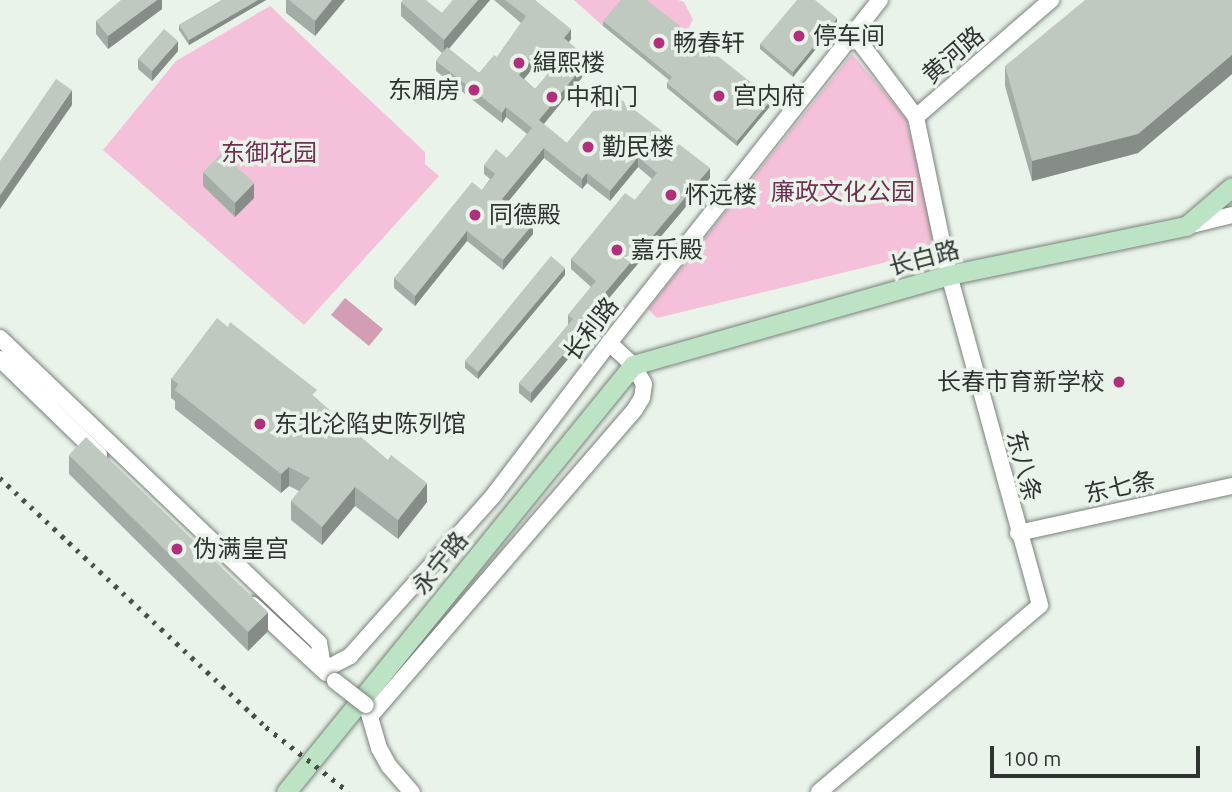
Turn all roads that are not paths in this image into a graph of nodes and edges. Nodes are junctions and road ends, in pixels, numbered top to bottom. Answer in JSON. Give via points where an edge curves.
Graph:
{"nodes":[{"id":1,"x":880,"y":0,"type":"edge"},
{"id":2,"x":1051,"y":0,"type":"edge"},
{"id":3,"x":853,"y":33,"type":"junction"},
{"id":4,"x":916,"y":117,"type":"junction"},
{"id":5,"x":1232,"y":187,"type":"edge"},
{"id":6,"x":1232,"y":215,"type":"edge"},
{"id":7,"x":1186,"y":226,"type":"junction"},
{"id":8,"x":949,"y":275,"type":"junction"},
{"id":9,"x":0,"y":338,"type":"edge"},
{"id":10,"x":609,"y":343,"type":"junction"},
{"id":11,"x":0,"y":359,"type":"edge"},
{"id":12,"x":633,"y":365,"type":"junction"},
{"id":13,"x":1232,"y":486,"type":"edge"},
{"id":14,"x":139,"y":495,"type":"edge"},
{"id":15,"x":1018,"y":533,"type":"junction"},
{"id":16,"x":239,"y":591,"type":"edge"},
{"id":17,"x":329,"y":675,"type":"junction"},
{"id":18,"x":369,"y":710,"type":"junction"},
{"id":19,"x":286,"y":792,"type":"edge"},
{"id":20,"x":412,"y":792,"type":"edge"},
{"id":21,"x":820,"y":792,"type":"edge"}],
"edges":[{"from":1,"to":3,"type":"street","name":"长利路"},
{"from":2,"to":4,"type":"street","name":"黄河路"},
{"from":3,"to":4,"type":"street","name":"东八条"},
{"from":3,"to":10,"type":"street","name":"长利路"},
{"from":4,"to":8,"type":"street","name":"东八条"},
{"from":5,"to":7,"type":"main road"},
{"from":6,"to":7,"type":"street","name":"长白路"},
{"from":7,"to":8,"type":"main road","name":"长白路"},
{"from":8,"to":12,"type":"main road","name":"长白路"},
{"from":8,"to":15,"type":"street","name":"东八条"},
{"from":9,"to":17,"type":"street","via":[[319,643]]},
{"from":10,"to":12,"type":"street"},
{"from":10,"to":17,"type":"street","name":"长利路","via":[[493,496]]},
{"from":11,"to":14,"type":"street"},
{"from":12,"to":18,"type":"street","via":[[644,384],[635,409]]},
{"from":12,"to":19,"type":"main road","name":"永宁路"},
{"from":13,"to":15,"type":"street","name":"东七条"},
{"from":15,"to":21,"type":"street","name":"东八条","via":[[1040,605]]},
{"from":16,"to":17,"type":"street"},
{"from":17,"to":18,"type":"street","bridge":true},
{"from":18,"to":20,"type":"street","via":[[379,748]]}]}
